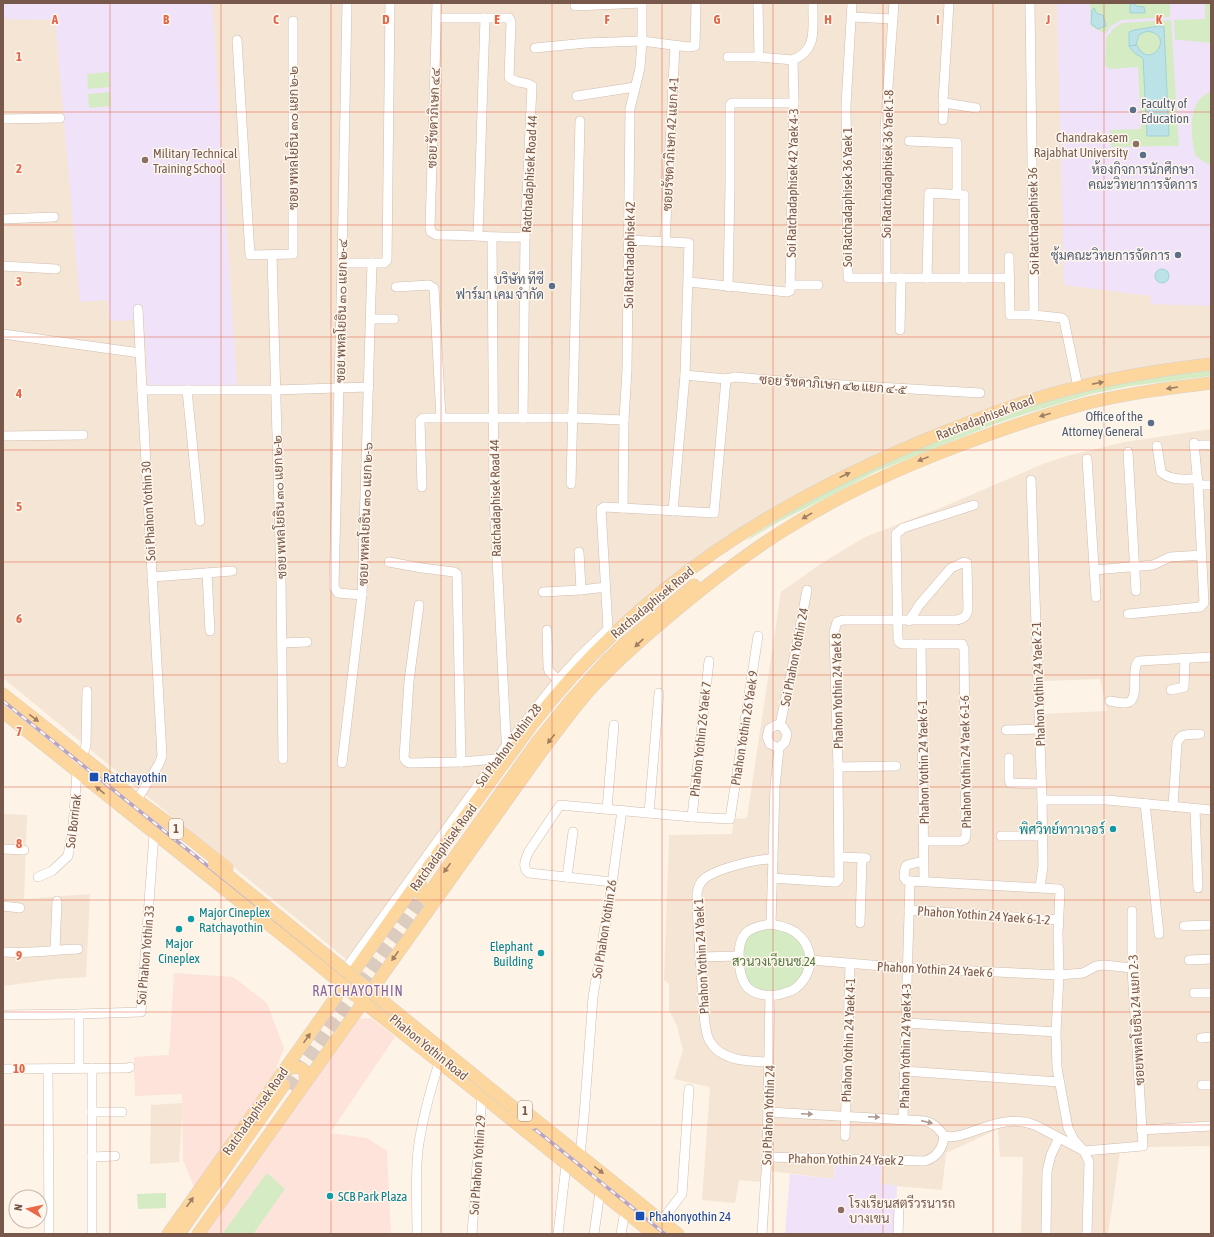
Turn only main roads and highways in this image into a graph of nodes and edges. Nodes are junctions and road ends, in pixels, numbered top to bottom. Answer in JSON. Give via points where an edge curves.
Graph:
{"nodes":[{"id":1,"x":1211,"y":364,"type":"edge"},
{"id":2,"x":1211,"y":383,"type":"edge"},
{"id":3,"x":774,"y":514,"type":"junction"},
{"id":4,"x":3,"y":694,"type":"edge"},
{"id":5,"x":4,"y":715,"type":"edge"},
{"id":6,"x":162,"y":820,"type":"junction"},
{"id":7,"x":150,"y":830,"type":"junction"},
{"id":8,"x":212,"y":867,"type":"junction"},
{"id":9,"x":429,"y":886,"type":"junction"},
{"id":10,"x":307,"y":934,"type":"junction"},
{"id":11,"x":298,"y":948,"type":"junction"},
{"id":12,"x":351,"y":969,"type":"junction"},
{"id":13,"x":344,"y":986,"type":"junction"},
{"id":14,"x":373,"y":987,"type":"junction"},
{"id":15,"x":363,"y":1001,"type":"junction"},
{"id":16,"x":406,"y":1013,"type":"junction"},
{"id":17,"x":394,"y":1027,"type":"junction"},
{"id":18,"x":284,"y":1070,"type":"junction"},
{"id":19,"x":305,"y":1083,"type":"junction"},
{"id":20,"x":531,"y":1125,"type":"junction"},
{"id":21,"x":576,"y":1152,"type":"junction"},
{"id":22,"x":571,"y":1168,"type":"junction"},
{"id":23,"x":168,"y":1234,"type":"edge"},
{"id":24,"x":179,"y":1234,"type":"edge"},
{"id":25,"x":188,"y":1234,"type":"edge"},
{"id":26,"x":198,"y":1234,"type":"edge"},
{"id":27,"x":653,"y":1234,"type":"edge"},
{"id":28,"x":678,"y":1234,"type":"edge"}],
"edges":[{"from":3,"to":1,"type":"main road","name":"Ratchadaphisek Road","one_way":true,"via":[[831,482],[904,449],[1009,407],[1078,386]]},
{"from":2,"to":9,"type":"main road","name":"Ratchadaphisek Road","one_way":true,"via":[[1129,394],[1024,422],[900,469],[844,495],[784,530],[693,596],[642,639],[606,674]]},
{"from":9,"to":3,"type":"main road","name":"Ratchadaphisek Road","one_way":true,"via":[[530,738],[596,660],[670,594]]},
{"from":3,"to":9,"type":"main road","name":"Ratchadaphisek Road","via":[[693,567],[610,632],[502,759]]},
{"from":4,"to":6,"type":"main road","name":"Phahon Yothin Road","number":"1","one_way":true},
{"from":7,"to":5,"type":"main road","name":"Phahon Yothin Road","number":"1","one_way":true},
{"from":6,"to":8,"type":"main road","name":"Phahon Yothin Road"},
{"from":6,"to":10,"type":"main road","name":"Phahon Yothin Road","number":"1","via":[[189,838]]},
{"from":7,"to":8,"type":"main road","name":"Phahon Yothin Road","via":[[158,829]]},
{"from":7,"to":11,"type":"main road","name":"Phahon Yothin Road","number":"1"},
{"from":8,"to":20,"type":"main road","name":"Phahon Yothin Road"},
{"from":9,"to":12,"type":"main road","name":"Ratchadaphisek Road"},
{"from":9,"to":14,"type":"main road","name":"Ratchadaphisek Road","one_way":true},
{"from":10,"to":11,"type":"main road","via":[[304,944]]},
{"from":10,"to":12,"type":"main road","name":"Phahon Yothin Road","number":"1"},
{"from":11,"to":13,"type":"main road","name":"Phahon Yothin Road","number":"1"},
{"from":12,"to":13,"type":"main road","name":"Ratchadaphisek Road"},
{"from":12,"to":14,"type":"main road","name":"Phahon Yothin Road","number":"1"},
{"from":13,"to":15,"type":"main road","name":"Phahon Yothin Road","number":"1"},
{"from":18,"to":13,"type":"main road","name":"Ratchadaphisek Road","one_way":true},
{"from":14,"to":15,"type":"main road","name":"Ratchadaphisek Road"},
{"from":14,"to":16,"type":"main road","name":"Phahon Yothin Road","number":"1"},
{"from":15,"to":17,"type":"main road","name":"Phahon Yothin Road","number":"1"},
{"from":15,"to":19,"type":"main road","name":"Ratchadaphisek Road"},
{"from":16,"to":17,"type":"main road","via":[[396,1019]]},
{"from":16,"to":21,"type":"main road","name":"Phahon Yothin Road","number":"1"},
{"from":17,"to":22,"type":"main road","name":"Phahon Yothin Road","number":"1"},
{"from":18,"to":19,"type":"main road","via":[[297,1067],[303,1069],[306,1073]]},
{"from":23,"to":18,"type":"main road","name":"Ratchadaphisek Road","one_way":true},
{"from":19,"to":26,"type":"main road","name":"Ratchadaphisek Road"},
{"from":20,"to":21,"type":"main road","name":"Phahon Yothin Road","via":[[561,1146]]},
{"from":20,"to":22,"type":"main road","name":"Phahon Yothin Road","via":[[566,1159]]},
{"from":21,"to":28,"type":"main road","name":"Phahon Yothin Road","number":"1","one_way":true},
{"from":22,"to":27,"type":"main road","name":"Phahon Yothin Road","number":"1"},
{"from":24,"to":25,"type":"main road","name":"Ratchadaphisek Road","via":[[287,1088]]}]}
